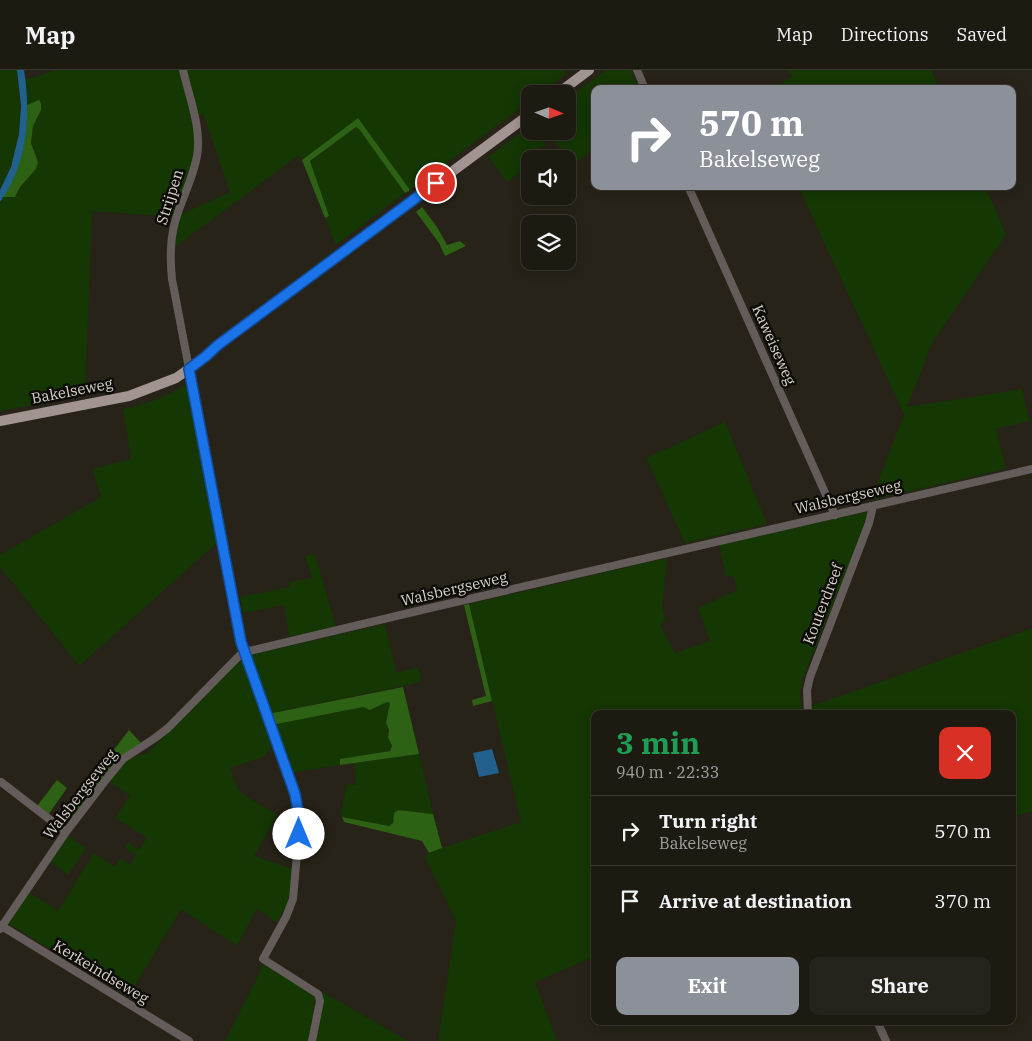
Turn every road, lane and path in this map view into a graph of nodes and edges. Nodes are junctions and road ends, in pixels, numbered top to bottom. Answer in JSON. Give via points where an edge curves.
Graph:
{"nodes":[{"id":1,"x":183,"y":70,"type":"edge"},
{"id":2,"x":589,"y":70,"type":"edge"},
{"id":3,"x":636,"y":70,"type":"edge"},
{"id":4,"x":569,"y":85,"type":"edge"},
{"id":5,"x":643,"y":85,"type":"edge"},
{"id":6,"x":521,"y":121,"type":"edge"},
{"id":7,"x":690,"y":190,"type":"edge"},
{"id":8,"x":188,"y":366,"type":"junction"},
{"id":9,"x":0,"y":421,"type":"edge"},
{"id":10,"x":1032,"y":469,"type":"edge"},
{"id":11,"x":873,"y":506,"type":"junction"},
{"id":12,"x":836,"y":514,"type":"junction"},
{"id":13,"x":244,"y":652,"type":"junction"},
{"id":14,"x":808,"y":710,"type":"edge"},
{"id":15,"x":1,"y":782,"type":"dead end"},
{"id":16,"x":66,"y":832,"type":"junction"},
{"id":17,"x":1,"y":926,"type":"edge"},
{"id":18,"x":879,"y":1025,"type":"edge"},
{"id":19,"x":188,"y":1041,"type":"edge"},
{"id":20,"x":312,"y":1041,"type":"edge"},
{"id":21,"x":886,"y":1041,"type":"edge"}],
"edges":[{"from":1,"to":8,"type":"street","name":"Strijpen","via":[[198,134],[197,155],[175,222],[171,265]]},
{"from":2,"to":4,"type":"main road"},
{"from":3,"to":5,"type":"street"},
{"from":6,"to":8,"type":"main road","name":"Bakelseweg"},
{"from":7,"to":12,"type":"street","name":"Kaweiseweg"},
{"from":8,"to":9,"type":"main road","name":"Bakelseweg","via":[[129,396]]},
{"from":8,"to":13,"type":"street","name":"Strijpen"},
{"from":10,"to":11,"type":"street","name":"Walsbergseweg"},
{"from":11,"to":12,"type":"street","name":"Walsbergseweg"},
{"from":11,"to":14,"type":"street","name":"Kouterdreef","via":[[810,678]]},
{"from":12,"to":13,"type":"street","name":"Walsbergseweg"},
{"from":13,"to":16,"type":"street","name":"Walsbergseweg","via":[[168,728],[123,758]]},
{"from":13,"to":20,"type":"street","name":"Strijpen","via":[[295,794],[300,821],[293,899],[263,959],[318,994],[320,1001]]},
{"from":15,"to":16,"type":"street"},
{"from":16,"to":17,"type":"street","name":"Walsbergseweg"},
{"from":17,"to":19,"type":"street","name":"Kerkeindseweg"},
{"from":18,"to":21,"type":"street"}]}
